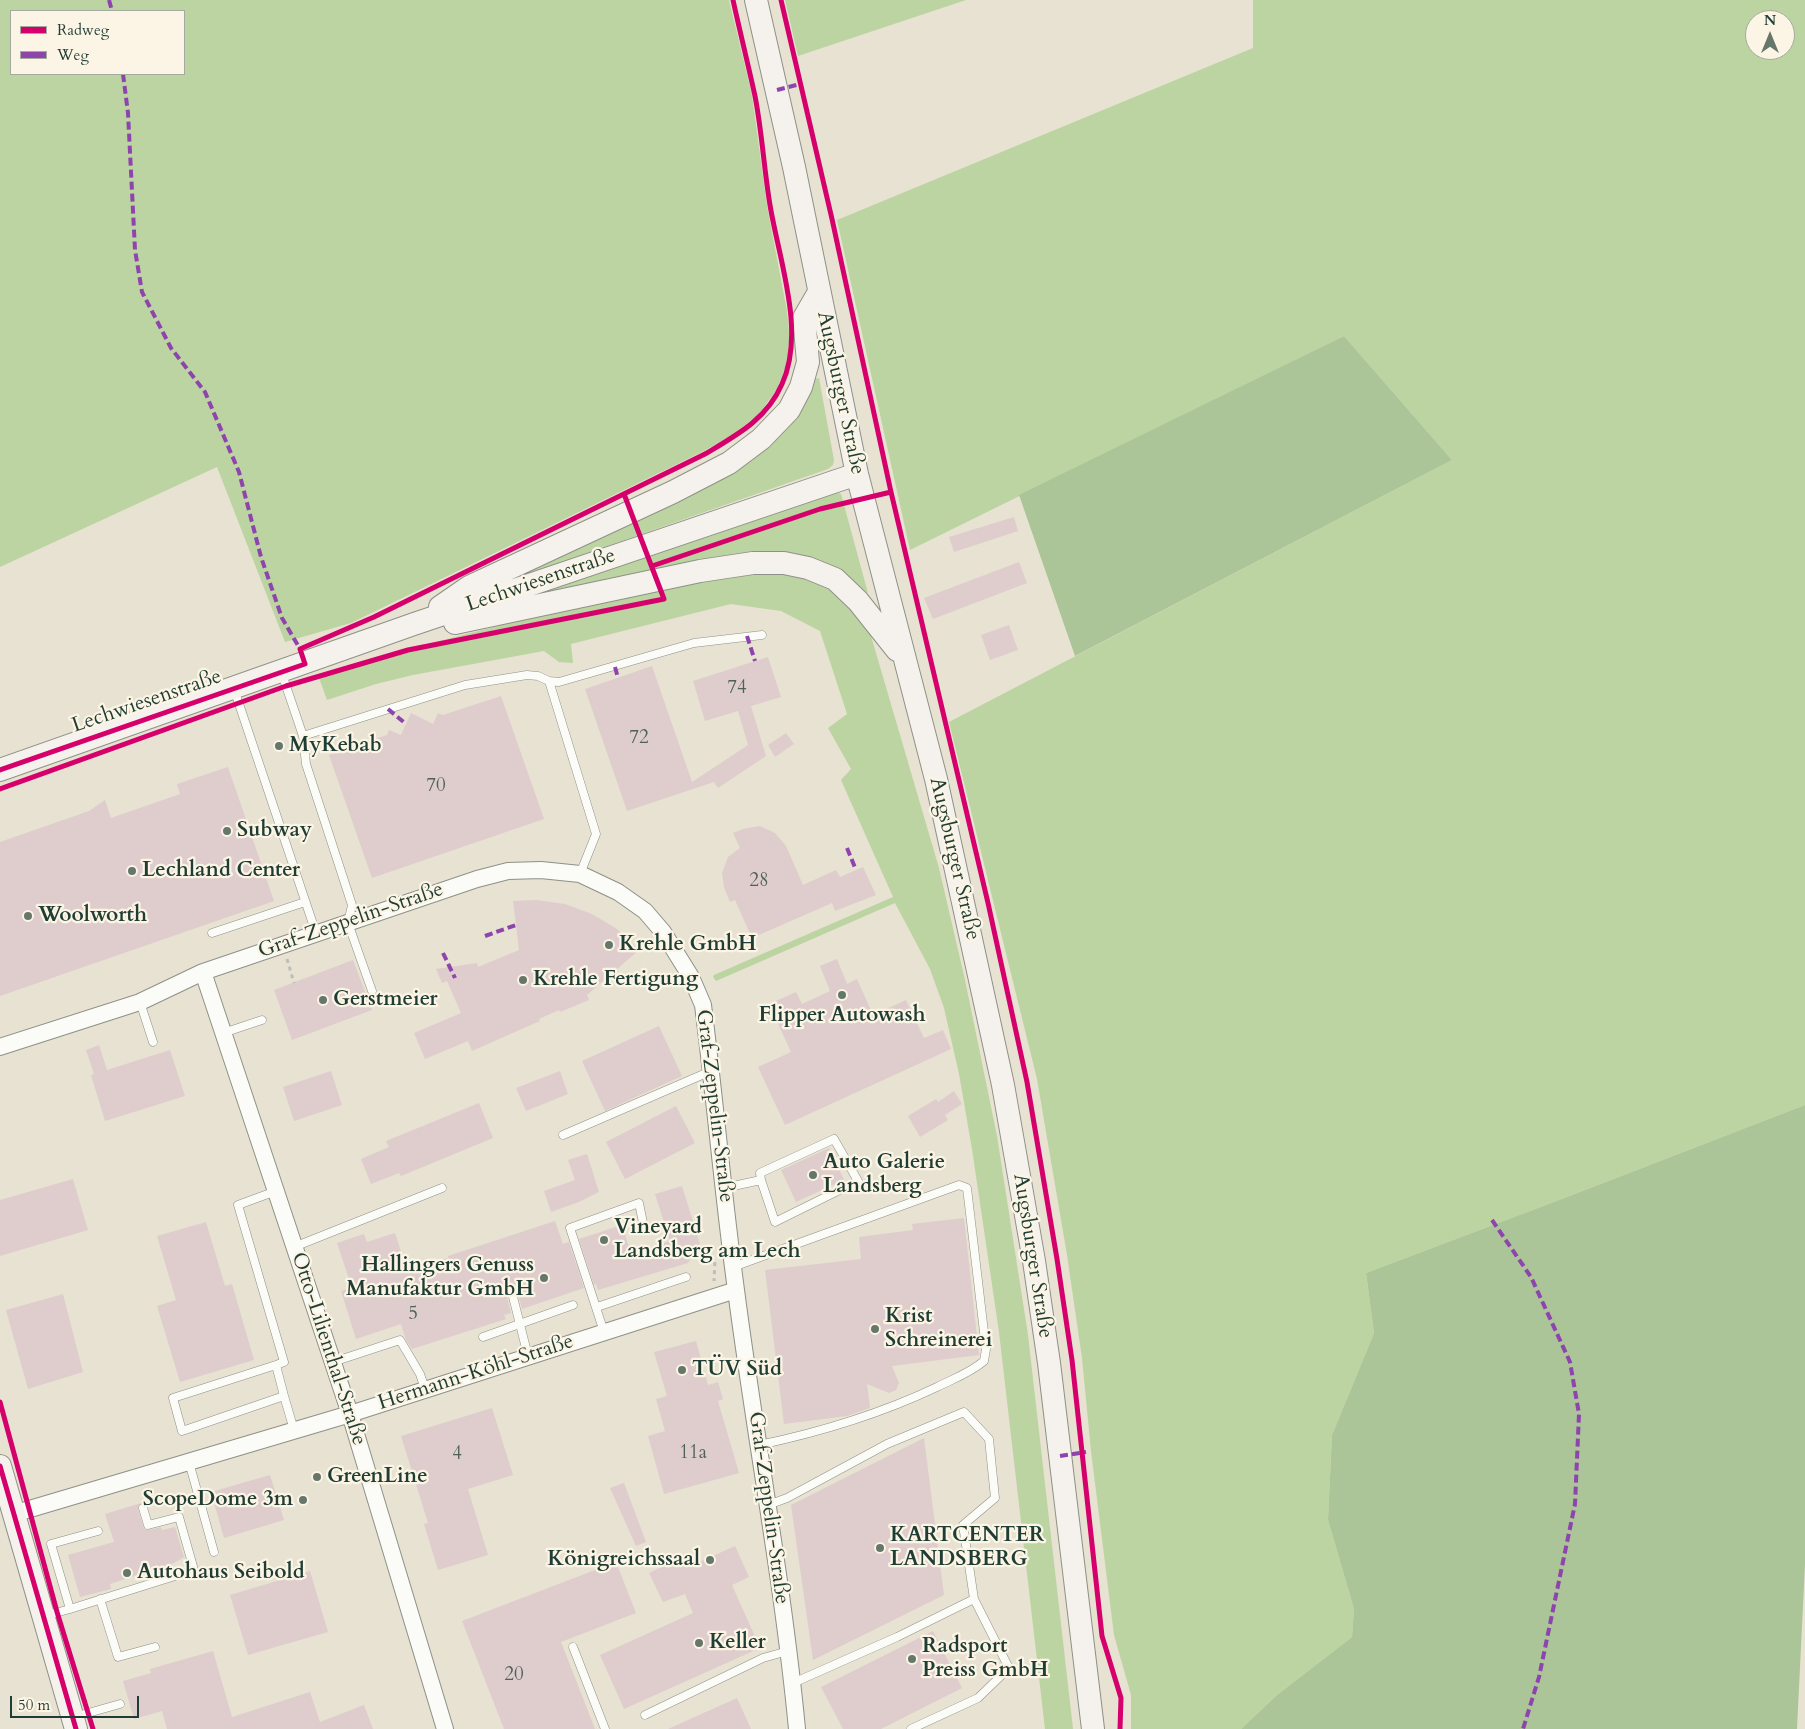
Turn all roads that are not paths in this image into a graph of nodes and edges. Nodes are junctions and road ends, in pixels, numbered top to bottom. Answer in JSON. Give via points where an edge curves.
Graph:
{"nodes":[{"id":1,"x":756,"y":0,"type":"edge"},
{"id":2,"x":819,"y":292,"type":"junction"},
{"id":3,"x":857,"y":474,"type":"junction"},
{"id":4,"x":414,"y":624,"type":"junction"},
{"id":5,"x":762,"y":635,"type":"dead end"},
{"id":6,"x":372,"y":640,"type":"junction"},
{"id":7,"x":904,"y":661,"type":"junction"},
{"id":8,"x":281,"y":672,"type":"junction"},
{"id":9,"x":549,"y":681,"type":"junction"},
{"id":10,"x":234,"y":689,"type":"junction"},
{"id":11,"x":303,"y":736,"type":"junction"},
{"id":12,"x":0,"y":770,"type":"edge"},
{"id":13,"x":580,"y":874,"type":"junction"},
{"id":14,"x":305,"y":902,"type":"junction"},
{"id":15,"x":348,"y":923,"type":"junction"},
{"id":16,"x":212,"y":933,"type":"dead end"},
{"id":17,"x":316,"y":933,"type":"junction"},
{"id":18,"x":202,"y":972,"type":"junction"},
{"id":19,"x":372,"y":991,"type":"dead end"},
{"id":20,"x":140,"y":1002,"type":"junction"},
{"id":21,"x":262,"y":1020,"type":"dead end"},
{"id":22,"x":223,"y":1033,"type":"junction"},
{"id":23,"x":153,"y":1042,"type":"dead end"},
{"id":24,"x":0,"y":1047,"type":"edge"},
{"id":25,"x":711,"y":1071,"type":"junction"},
{"id":26,"x":563,"y":1135,"type":"dead end"},
{"id":27,"x":761,"y":1180,"type":"junction"},
{"id":28,"x":442,"y":1188,"type":"dead end"},
{"id":29,"x":724,"y":1188,"type":"junction"},
{"id":30,"x":276,"y":1191,"type":"junction"},
{"id":31,"x":643,"y":1223,"type":"dead end"},
{"id":32,"x":294,"y":1247,"type":"junction"},
{"id":33,"x":733,"y":1267,"type":"junction"},
{"id":34,"x":686,"y":1276,"type":"dead end"},
{"id":35,"x":512,"y":1289,"type":"dead end"},
{"id":36,"x":736,"y":1290,"type":"junction"},
{"id":37,"x":573,"y":1305,"type":"dead end"},
{"id":38,"x":597,"y":1307,"type":"junction"},
{"id":39,"x":521,"y":1325,"type":"junction"},
{"id":40,"x":604,"y":1332,"type":"junction"},
{"id":41,"x":483,"y":1337,"type":"dead end"},
{"id":42,"x":528,"y":1356,"type":"junction"},
{"id":43,"x":333,"y":1362,"type":"junction"},
{"id":44,"x":276,"y":1364,"type":"junction"},
{"id":45,"x":425,"y":1390,"type":"junction"},
{"id":46,"x":284,"y":1396,"type":"junction"},
{"id":47,"x":350,"y":1414,"type":"junction"},
{"id":48,"x":294,"y":1430,"type":"junction"},
{"id":49,"x":759,"y":1445,"type":"junction"},
{"id":50,"x":189,"y":1462,"type":"junction"},
{"id":51,"x":0,"y":1466,"type":"edge"},
{"id":52,"x":768,"y":1505,"type":"junction"},
{"id":53,"x":143,"y":1508,"type":"dead end"},
{"id":54,"x":13,"y":1514,"type":"junction"},
{"id":55,"x":98,"y":1531,"type":"dead end"},
{"id":56,"x":214,"y":1552,"type":"dead end"},
{"id":57,"x":100,"y":1599,"type":"junction"},
{"id":58,"x":974,"y":1600,"type":"junction"},
{"id":59,"x":70,"y":1609,"type":"junction"},
{"id":60,"x":43,"y":1616,"type":"junction"},
{"id":61,"x":155,"y":1647,"type":"dead end"},
{"id":62,"x":573,"y":1647,"type":"dead end"},
{"id":63,"x":788,"y":1651,"type":"junction"},
{"id":64,"x":793,"y":1682,"type":"junction"},
{"id":65,"x":120,"y":1704,"type":"dead end"},
{"id":66,"x":645,"y":1716,"type":"dead end"},
{"id":67,"x":74,"y":1723,"type":"edge"},
{"id":68,"x":445,"y":1729,"type":"edge"},
{"id":69,"x":605,"y":1729,"type":"edge"},
{"id":70,"x":797,"y":1729,"type":"edge"},
{"id":71,"x":911,"y":1729,"type":"edge"},
{"id":72,"x":1093,"y":1729,"type":"edge"}],
"edges":[{"from":1,"to":2,"type":"main road","name":"Augsburger Straße"},
{"from":2,"to":3,"type":"main road","name":"Augsburger Straße"},
{"from":2,"to":4,"type":"main road","via":[[804,318],[808,362],[801,387],[790,410],[762,439],[729,463],[673,492],[469,587]]},
{"from":3,"to":4,"type":"main road","name":"Lechwiesenstraße"},
{"from":3,"to":7,"type":"main road","name":"Augsburger Straße"},
{"from":4,"to":6,"type":"main road","name":"Lechwiesenstraße"},
{"from":5,"to":9,"type":"lane","via":[[694,643],[559,682]]},
{"from":6,"to":7,"type":"main road","via":[[700,572],[753,563],[784,563],[835,579],[863,607]]},
{"from":6,"to":8,"type":"main road","name":"Lechwiesenstraße"},
{"from":7,"to":72,"type":"main road","name":"Augsburger Straße","via":[[936,780],[1003,1085],[1049,1363]]},
{"from":8,"to":10,"type":"main road","name":"Lechwiesenstraße"},
{"from":8,"to":11,"type":"lane"},
{"from":9,"to":11,"type":"lane","via":[[527,675],[465,685]]},
{"from":9,"to":13,"type":"lane","via":[[596,834]]},
{"from":10,"to":12,"type":"main road","name":"Lechwiesenstraße"},
{"from":10,"to":14,"type":"lane"},
{"from":11,"to":15,"type":"lane","via":[[306,764],[352,905]]},
{"from":13,"to":15,"type":"street","name":"Graf-Zeppelin-Straße","via":[[508,871]]},
{"from":13,"to":25,"type":"street","name":"Graf-Zeppelin-Straße","via":[[618,892],[644,911],[663,932],[691,977],[702,1005]]},
{"from":14,"to":16,"type":"lane"},
{"from":14,"to":17,"type":"lane"},
{"from":15,"to":17,"type":"street","name":"Graf-Zeppelin-Straße"},
{"from":15,"to":19,"type":"lane"},
{"from":17,"to":18,"type":"street","name":"Graf-Zeppelin-Straße"},
{"from":18,"to":20,"type":"street","name":"Graf-Zeppelin-Straße"},
{"from":18,"to":22,"type":"street","name":"Otto-Lilienthal-Straße"},
{"from":20,"to":23,"type":"lane"},
{"from":20,"to":24,"type":"street","name":"Graf-Zeppelin-Straße","via":[[85,1023]]},
{"from":21,"to":22,"type":"lane"},
{"from":22,"to":30,"type":"street","name":"Otto-Lilienthal-Straße"},
{"from":25,"to":26,"type":"lane"},
{"from":25,"to":29,"type":"street","name":"Graf-Zeppelin-Straße"},
{"from":27,"to":27,"type":"lane","via":[[775,1222],[858,1182],[834,1139],[760,1173]]},
{"from":27,"to":29,"type":"lane"},
{"from":28,"to":32,"type":"lane"},
{"from":29,"to":33,"type":"street","name":"Graf-Zeppelin-Straße"},
{"from":30,"to":32,"type":"street","name":"Otto-Lilienthal-Straße"},
{"from":30,"to":44,"type":"lane","via":[[238,1205],[284,1362]]},
{"from":31,"to":38,"type":"lane","via":[[639,1203],[570,1228]]},
{"from":32,"to":43,"type":"street","name":"Otto-Lilienthal-Straße"},
{"from":33,"to":36,"type":"street","name":"Graf-Zeppelin-Straße"},
{"from":33,"to":49,"type":"lane","via":[[959,1185],[967,1188],[986,1349],[984,1361],[913,1398],[868,1416]]},
{"from":34,"to":38,"type":"lane"},
{"from":35,"to":39,"type":"lane"},
{"from":36,"to":40,"type":"street","name":"Hermann-Köhl-Straße"},
{"from":36,"to":49,"type":"street","name":"Graf-Zeppelin-Straße"},
{"from":37,"to":39,"type":"lane"},
{"from":38,"to":40,"type":"lane"},
{"from":39,"to":41,"type":"lane"},
{"from":39,"to":42,"type":"lane"},
{"from":40,"to":42,"type":"street","name":"Hermann-Köhl-Straße"},
{"from":42,"to":45,"type":"street","name":"Hermann-Köhl-Straße"},
{"from":43,"to":45,"type":"lane","via":[[400,1340],[420,1374]]},
{"from":43,"to":47,"type":"street","name":"Otto-Lilienthal-Straße"},
{"from":44,"to":46,"type":"lane"},
{"from":44,"to":46,"type":"lane","via":[[173,1398],[182,1431]]},
{"from":45,"to":47,"type":"street","name":"Hermann-Köhl-Straße"},
{"from":46,"to":48,"type":"lane"},
{"from":47,"to":48,"type":"street","name":"Hermann-Köhl-Straße"},
{"from":47,"to":68,"type":"street","name":"Otto-Lilienthal-Straße"},
{"from":48,"to":50,"type":"street","name":"Hermann-Köhl-Straße"},
{"from":49,"to":52,"type":"street","name":"Graf-Zeppelin-Straße"},
{"from":50,"to":54,"type":"street","name":"Hermann-Köhl-Straße"},
{"from":50,"to":56,"type":"lane"},
{"from":51,"to":54,"type":"main road"},
{"from":52,"to":58,"type":"lane","via":[[887,1444],[964,1412],[989,1439],[995,1498],[964,1525]]},
{"from":52,"to":63,"type":"street","name":"Graf-Zeppelin-Straße"},
{"from":53,"to":57,"type":"lane","via":[[148,1525],[179,1517],[194,1570]]},
{"from":54,"to":60,"type":"main road"},
{"from":55,"to":59,"type":"lane","via":[[51,1544]]},
{"from":57,"to":59,"type":"lane"},
{"from":57,"to":61,"type":"lane","via":[[118,1657]]},
{"from":58,"to":64,"type":"lane"},
{"from":58,"to":71,"type":"lane","via":[[1009,1668],[978,1698]]},
{"from":59,"to":60,"type":"lane"},
{"from":60,"to":67,"type":"main road"},
{"from":62,"to":69,"type":"lane"},
{"from":63,"to":64,"type":"street","name":"Graf-Zeppelin-Straße"},
{"from":63,"to":66,"type":"lane","via":[[763,1658]]},
{"from":64,"to":70,"type":"street","name":"Graf-Zeppelin-Straße"},
{"from":65,"to":67,"type":"lane"}]}
